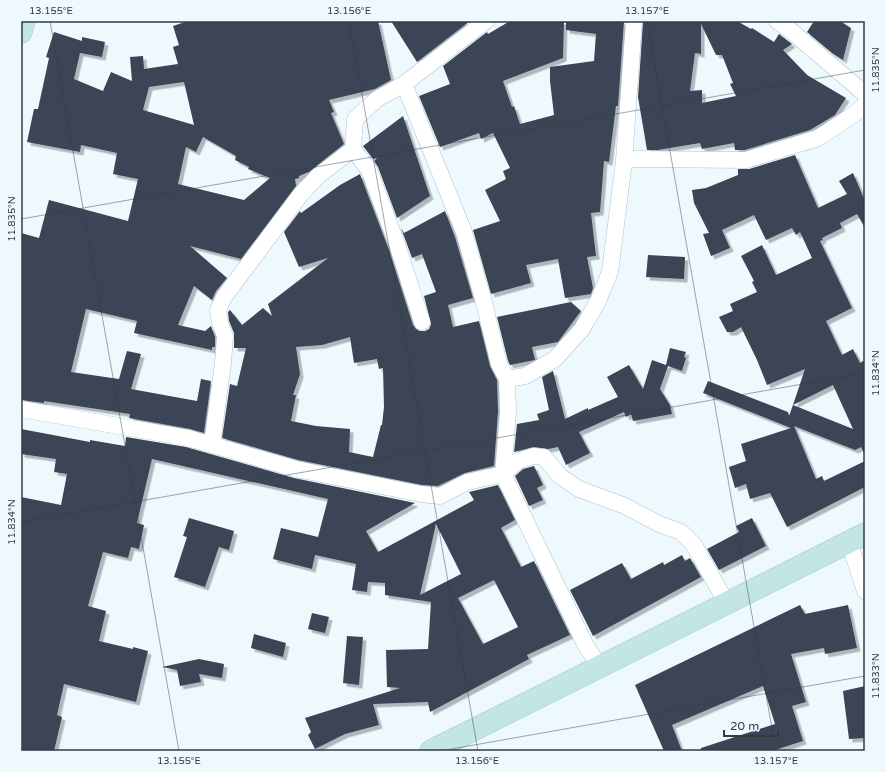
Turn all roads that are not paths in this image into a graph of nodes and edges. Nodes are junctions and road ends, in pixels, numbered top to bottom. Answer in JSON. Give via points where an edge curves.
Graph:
{"nodes":[{"id":1,"x":24,"y":21,"type":"edge"},
{"id":2,"x":486,"y":21,"type":"edge"},
{"id":3,"x":634,"y":21,"type":"edge"},
{"id":4,"x":777,"y":21,"type":"edge"},
{"id":5,"x":21,"y":32,"type":"edge"},
{"id":6,"x":404,"y":84,"type":"junction"},
{"id":7,"x":865,"y":94,"type":"edge"},
{"id":8,"x":865,"y":105,"type":"edge"},
{"id":9,"x":354,"y":149,"type":"junction"},
{"id":10,"x":624,"y":161,"type":"junction"},
{"id":11,"x":422,"y":322,"type":"dead end"},
{"id":12,"x":508,"y":379,"type":"junction"},
{"id":13,"x":21,"y":409,"type":"edge"},
{"id":14,"x":212,"y":444,"type":"junction"},
{"id":15,"x":503,"y":474,"type":"junction"},
{"id":16,"x":857,"y":537,"type":"edge"},
{"id":17,"x":865,"y":590,"type":"edge"},
{"id":18,"x":726,"y":602,"type":"junction"},
{"id":19,"x":599,"y":666,"type":"junction"},
{"id":20,"x":430,"y":751,"type":"edge"}],
"edges":[{"from":1,"to":5,"type":"main road"},
{"from":2,"to":6,"type":"street"},
{"from":3,"to":10,"type":"street"},
{"from":4,"to":7,"type":"street"},
{"from":6,"to":9,"type":"street","via":[[377,99],[355,119]]},
{"from":6,"to":12,"type":"street","via":[[464,232],[500,364]]},
{"from":8,"to":10,"type":"street","via":[[818,138],[746,160]]},
{"from":9,"to":11,"type":"street","via":[[369,170],[398,247]]},
{"from":9,"to":14,"type":"street","via":[[318,176],[301,194],[224,297],[218,310],[225,336]]},
{"from":10,"to":12,"type":"street","via":[[610,272],[598,301],[582,329],[555,359],[526,376]]},
{"from":12,"to":15,"type":"street"},
{"from":13,"to":14,"type":"street"},
{"from":14,"to":15,"type":"street","via":[[296,469],[440,496],[467,482]]},
{"from":15,"to":18,"type":"street","via":[[518,461],[533,456],[544,457],[560,476],[579,489],[625,506],[659,524],[681,532],[694,545]]},
{"from":15,"to":19,"type":"street","via":[[585,644]]},
{"from":16,"to":17,"type":"street"},
{"from":16,"to":18,"type":"main road"},
{"from":18,"to":19,"type":"main road"},
{"from":19,"to":20,"type":"main road"}]}
